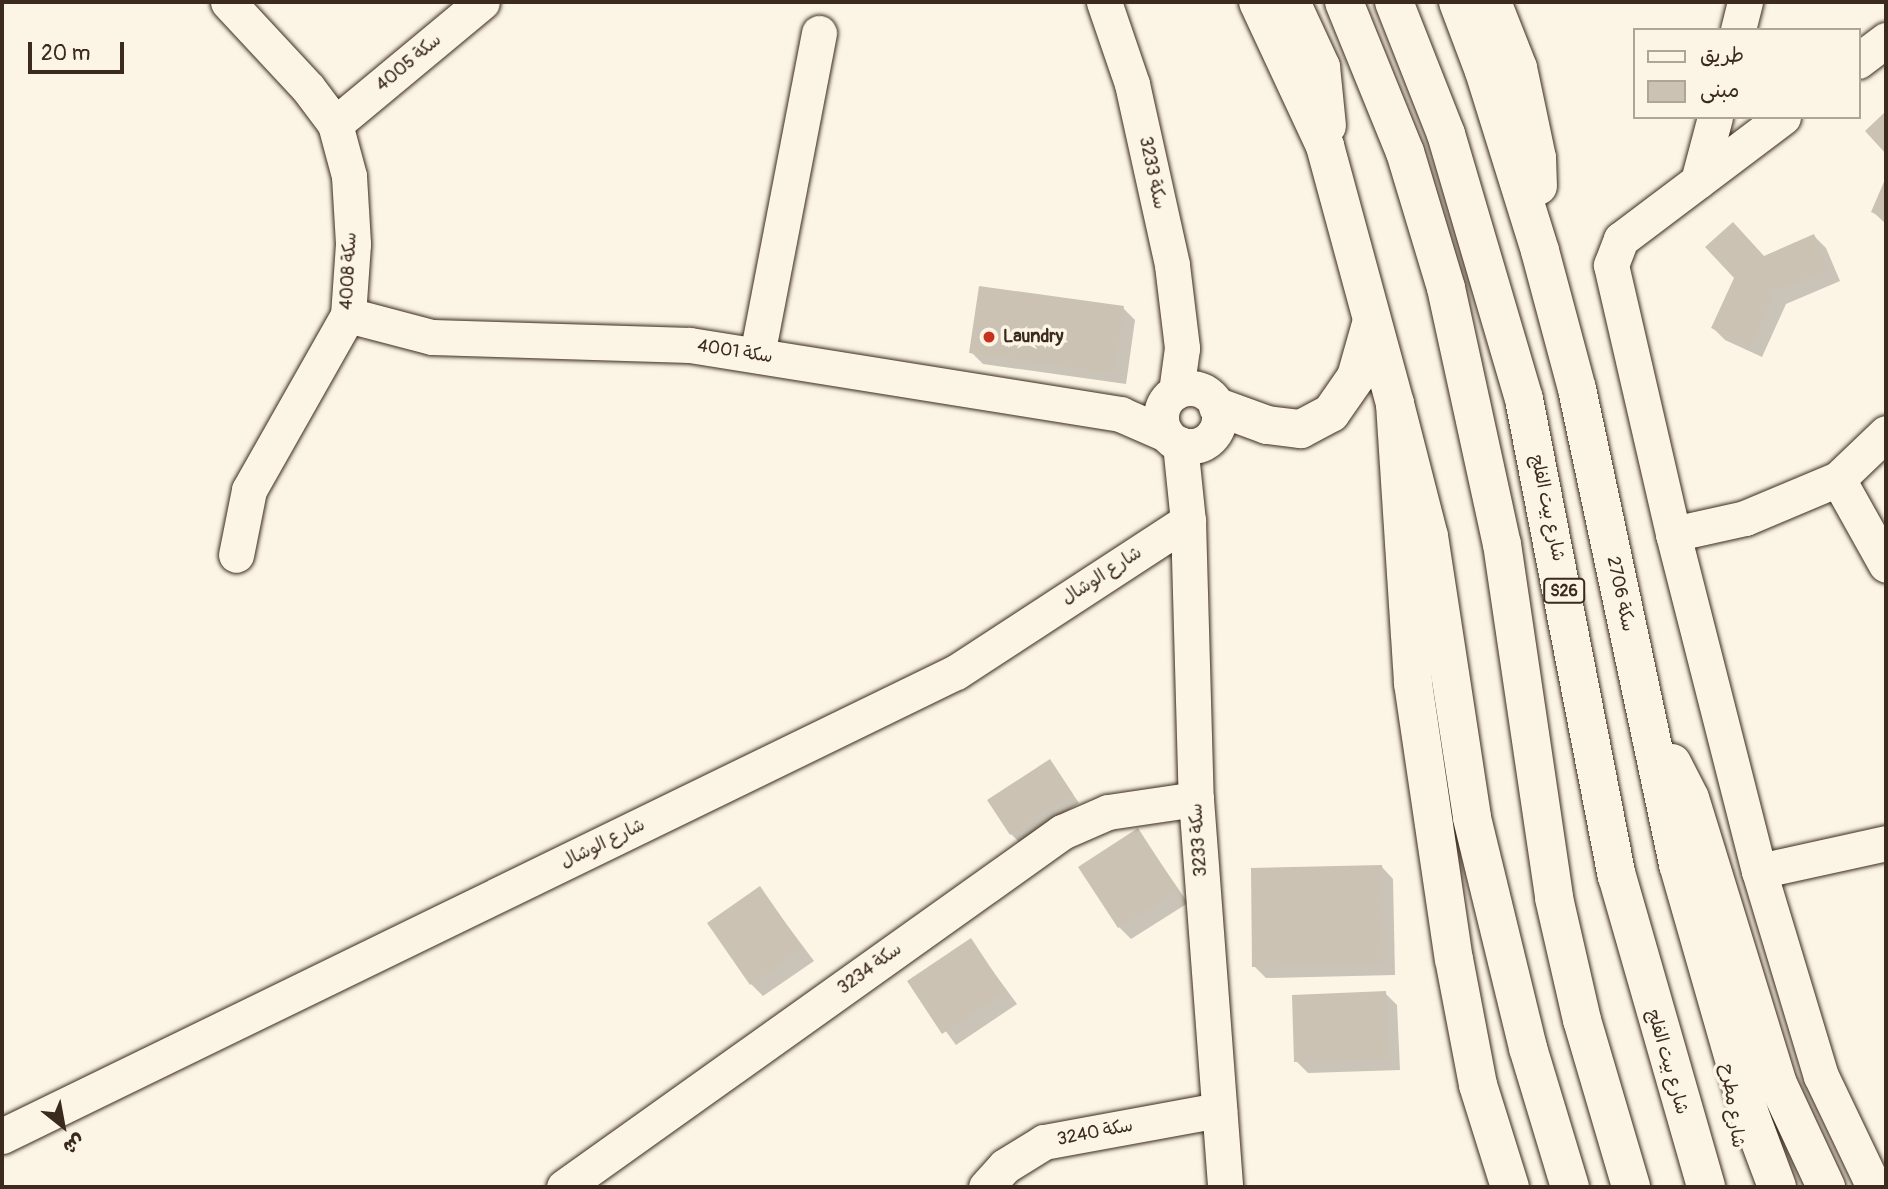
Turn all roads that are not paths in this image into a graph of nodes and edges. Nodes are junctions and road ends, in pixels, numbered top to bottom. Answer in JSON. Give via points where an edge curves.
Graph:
{"nodes":[{"id":1,"x":228,"y":2,"type":"edge"},
{"id":2,"x":482,"y":2,"type":"edge"},
{"id":3,"x":1104,"y":2,"type":"edge"},
{"id":4,"x":1236,"y":2,"type":"edge"},
{"id":5,"x":1258,"y":2,"type":"edge"},
{"id":6,"x":1292,"y":2,"type":"edge"},
{"id":7,"x":1344,"y":2,"type":"edge"},
{"id":8,"x":1395,"y":2,"type":"edge"},
{"id":9,"x":1434,"y":2,"type":"edge"},
{"id":10,"x":1458,"y":2,"type":"edge"},
{"id":11,"x":1492,"y":2,"type":"edge"},
{"id":12,"x":1745,"y":2,"type":"edge"},
{"id":13,"x":1738,"y":28,"type":"edge"},
{"id":14,"x":819,"y":33,"type":"dead end"},
{"id":15,"x":1886,"y":40,"type":"edge"},
{"id":16,"x":1860,"y":60,"type":"edge"},
{"id":17,"x":1484,"y":71,"type":"junction"},
{"id":18,"x":1714,"y":119,"type":"edge"},
{"id":19,"x":1780,"y":119,"type":"edge"},
{"id":20,"x":335,"y":124,"type":"junction"},
{"id":21,"x":1319,"y":133,"type":"junction"},
{"id":22,"x":1698,"y":181,"type":"junction"},
{"id":23,"x":1540,"y":251,"type":"junction"},
{"id":24,"x":348,"y":315,"type":"junction"},
{"id":25,"x":1371,"y":324,"type":"junction"},
{"id":26,"x":757,"y":355,"type":"junction"},
{"id":27,"x":1395,"y":404,"type":"junction"},
{"id":28,"x":1187,"y":417,"type":"junction"},
{"id":29,"x":1886,"y":433,"type":"edge"},
{"id":30,"x":1838,"y":480,"type":"junction"},
{"id":31,"x":1187,"y":506,"type":"junction"},
{"id":32,"x":1673,"y":534,"type":"junction"},
{"id":33,"x":236,"y":555,"type":"dead end"},
{"id":34,"x":1886,"y":565,"type":"edge"},
{"id":35,"x":1644,"y":708,"type":"junction"},
{"id":36,"x":1196,"y":799,"type":"junction"},
{"id":37,"x":1886,"y":843,"type":"edge"},
{"id":38,"x":1759,"y":871,"type":"junction"},
{"id":39,"x":1721,"y":1022,"type":"junction"},
{"id":40,"x":1219,"y":1110,"type":"junction"},
{"id":41,"x":2,"y":1136,"type":"edge"},
{"id":42,"x":1501,"y":1177,"type":"edge"},
{"id":43,"x":564,"y":1187,"type":"edge"},
{"id":44,"x":986,"y":1187,"type":"edge"},
{"id":45,"x":1225,"y":1187,"type":"edge"},
{"id":46,"x":1570,"y":1187,"type":"edge"},
{"id":47,"x":1631,"y":1187,"type":"edge"},
{"id":48,"x":1706,"y":1187,"type":"edge"},
{"id":49,"x":1749,"y":1187,"type":"edge"},
{"id":50,"x":1777,"y":1187,"type":"edge"},
{"id":51,"x":1826,"y":1187,"type":"edge"},
{"id":52,"x":1874,"y":1187,"type":"edge"}],
"edges":[{"from":1,"to":20,"type":"street","name":"سكة 4008"},
{"from":2,"to":20,"type":"street","name":"سكة 4005"},
{"from":3,"to":28,"type":"street","name":"سكة 3233","via":[[1132,85],[1172,265]]},
{"from":4,"to":21,"type":"main road","via":[[1270,78]]},
{"from":5,"to":21,"type":"main road"},
{"from":6,"to":21,"type":"main road","via":[[1321,67],[1328,110]]},
{"from":7,"to":47,"type":"main road","via":[[1405,152],[1446,288],[1502,544],[1554,898],[1582,1020]]},
{"from":8,"to":48,"type":"main road","name":"شارع بيت الفلج","number":"S26","via":[[1446,134],[1524,399],[1617,876]]},
{"from":9,"to":17,"type":"main road","via":[[1441,18]]},
{"from":10,"to":17,"type":"main road","name":"سكة 2706"},
{"from":11,"to":23,"type":"main road","via":[[1518,68],[1537,158]]},
{"from":12,"to":13,"type":"street"},
{"from":14,"to":26,"type":"street"},
{"from":15,"to":16,"type":"street"},
{"from":17,"to":23,"type":"main road","name":"سكة 2706"},
{"from":18,"to":22,"type":"street"},
{"from":19,"to":22,"type":"street"},
{"from":20,"to":24,"type":"street","name":"سكة 4008","via":[[349,176],[353,244]]},
{"from":21,"to":25,"type":"main road"},
{"from":22,"to":32,"type":"street","via":[[1621,239],[1611,265]]},
{"from":23,"to":35,"type":"main road","name":"سكة 2706","via":[[1577,389]]},
{"from":24,"to":26,"type":"street","name":"سكة 4001","via":[[432,337],[690,345]]},
{"from":24,"to":33,"type":"street","name":"سكة 4008","via":[[249,490]]},
{"from":25,"to":27,"type":"main road"},
{"from":25,"to":28,"type":"main road","via":[[1356,377],[1331,413],[1301,429]]},
{"from":26,"to":28,"type":"street","name":"سكة 4001","via":[[1120,415]]},
{"from":27,"to":42,"type":"main road","via":[[1413,683],[1454,958]]},
{"from":27,"to":46,"type":"main road","via":[[1429,536],[1472,818],[1528,1048]]},
{"from":28,"to":31,"type":"street","name":"سكة 3233"},
{"from":29,"to":30,"type":"street"},
{"from":30,"to":32,"type":"street","via":[[1745,518]]},
{"from":30,"to":34,"type":"street"},
{"from":31,"to":36,"type":"street","name":"سكة 3233"},
{"from":31,"to":41,"type":"street","name":"شارع الوشال","via":[[956,672]]},
{"from":32,"to":38,"type":"street"},
{"from":35,"to":39,"type":"main road","name":"سكة 2706","via":[[1678,864]]},
{"from":35,"to":51,"type":"main road","via":[[1690,798],[1778,1084]]},
{"from":36,"to":40,"type":"street","name":"سكة 3233"},
{"from":36,"to":43,"type":"street","name":"سكة 3234","via":[[1108,812],[1062,832]]},
{"from":37,"to":38,"type":"street"},
{"from":38,"to":52,"type":"street","via":[[1821,1076]]},
{"from":39,"to":49,"type":"main road","name":"شارع مطرح","via":[[1734,1142]]},
{"from":39,"to":50,"type":"main road","name":"سكة 2706"},
{"from":40,"to":44,"type":"street","name":"سكة 3240","via":[[1044,1142],[1005,1166]]},
{"from":40,"to":45,"type":"street","name":"سكة 3233"}]}
